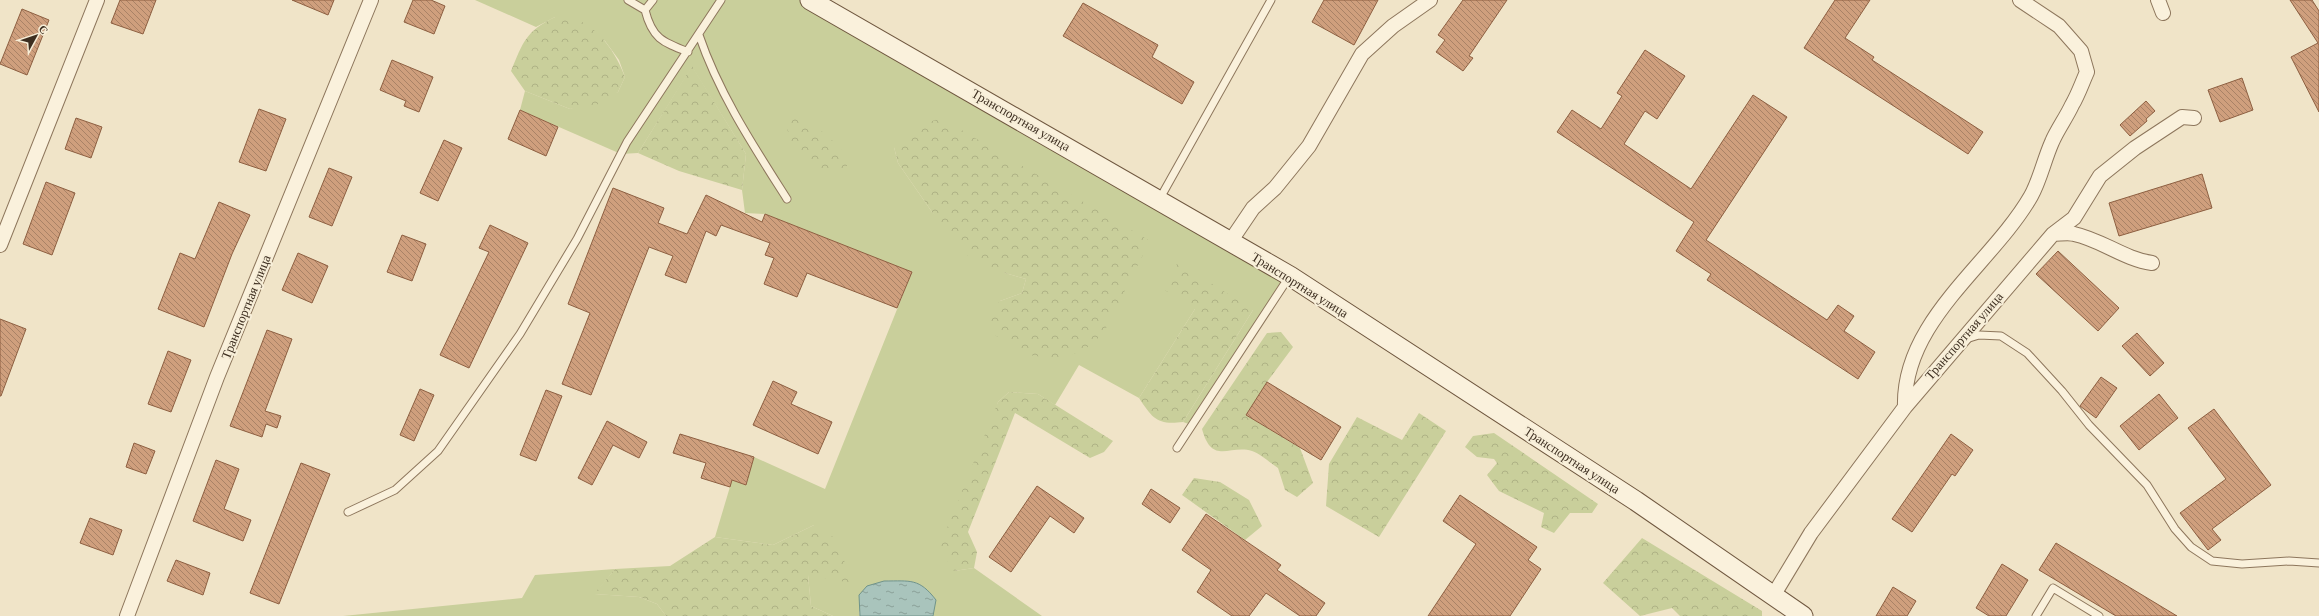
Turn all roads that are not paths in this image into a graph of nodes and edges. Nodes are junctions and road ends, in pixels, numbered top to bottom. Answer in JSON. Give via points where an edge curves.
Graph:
{"nodes":[{"id":1,"x":97,"y":0,"type":"edge"},
{"id":2,"x":371,"y":0,"type":"edge"},
{"id":3,"x":628,"y":0,"type":"edge"},
{"id":4,"x":653,"y":0,"type":"edge"},
{"id":5,"x":721,"y":0,"type":"edge"},
{"id":6,"x":810,"y":0,"type":"edge"},
{"id":7,"x":1271,"y":0,"type":"edge"},
{"id":8,"x":1430,"y":0,"type":"edge"},
{"id":9,"x":2020,"y":0,"type":"edge"},
{"id":10,"x":644,"y":10,"type":"junction"},
{"id":11,"x":699,"y":35,"type":"junction"},
{"id":12,"x":688,"y":52,"type":"junction"},
{"id":13,"x":2194,"y":118,"type":"dead end"},
{"id":14,"x":787,"y":199,"type":"dead end"},
{"id":15,"x":1159,"y":200,"type":"junction"},
{"id":16,"x":2053,"y":234,"type":"junction"},
{"id":17,"x":1230,"y":242,"type":"junction"},
{"id":18,"x":0,"y":245,"type":"edge"},
{"id":19,"x":2152,"y":263,"type":"dead end"},
{"id":20,"x":1290,"y":276,"type":"junction"},
{"id":21,"x":1959,"y":342,"type":"junction"},
{"id":22,"x":1905,"y":407,"type":"junction"},
{"id":23,"x":1177,"y":448,"type":"dead end"},
{"id":24,"x":348,"y":512,"type":"dead end"},
{"id":25,"x":2319,"y":563,"type":"edge"},
{"id":26,"x":1773,"y":596,"type":"junction"},
{"id":27,"x":126,"y":616,"type":"edge"},
{"id":28,"x":1802,"y":616,"type":"edge"},
{"id":29,"x":2036,"y":616,"type":"edge"},
{"id":30,"x":2099,"y":616,"type":"edge"}],
"edges":[{"from":1,"to":18,"type":"street"},
{"from":2,"to":27,"type":"street","name":"Транспортная улица","via":[[217,377]]},
{"from":3,"to":10,"type":"lane"},
{"from":4,"to":10,"type":"lane"},
{"from":5,"to":11,"type":"lane"},
{"from":6,"to":15,"type":"main road","name":"Транспортная улица"},
{"from":7,"to":15,"type":"lane"},
{"from":8,"to":17,"type":"street","via":[[1393,26],[1362,54],[1309,146],[1275,188],[1253,208]]},
{"from":9,"to":22,"type":"street","via":[[2060,26],[2081,51],[2087,72],[2052,141],[2032,196],[1947,301],[1912,358],[1904,388]]},
{"from":10,"to":12,"type":"lane","via":[[653,33],[660,40]]},
{"from":11,"to":12,"type":"lane"},
{"from":11,"to":14,"type":"lane","via":[[708,63],[751,143]]},
{"from":12,"to":24,"type":"lane","via":[[627,142],[577,239],[520,334],[438,451],[395,490]]},
{"from":13,"to":16,"type":"street","name":"Транспортная улица","via":[[2182,117],[2135,148],[2100,176],[2074,218]]},
{"from":15,"to":17,"type":"main road","name":"Транспортная улица"},
{"from":16,"to":19,"type":"street","via":[[2073,233],[2095,240],[2123,255]]},
{"from":16,"to":21,"type":"street","name":"Транспортная улица"},
{"from":17,"to":20,"type":"main road","name":"Транспортная улица"},
{"from":20,"to":23,"type":"lane"},
{"from":20,"to":26,"type":"main road","name":"Транспортная улица","via":[[1636,501]]},
{"from":21,"to":22,"type":"street","name":"Транспортная улица"},
{"from":21,"to":25,"type":"lane","via":[[1979,335],[2001,336],[2027,353],[2089,425],[2147,485],[2175,529],[2191,548],[2212,561],[2242,564],[2289,561]]},
{"from":22,"to":26,"type":"street","name":"Транспортная улица","via":[[1811,533]]},
{"from":26,"to":28,"type":"main road","name":"Транспортная улица"},
{"from":29,"to":30,"type":"lane","via":[[2053,588]]}]}
